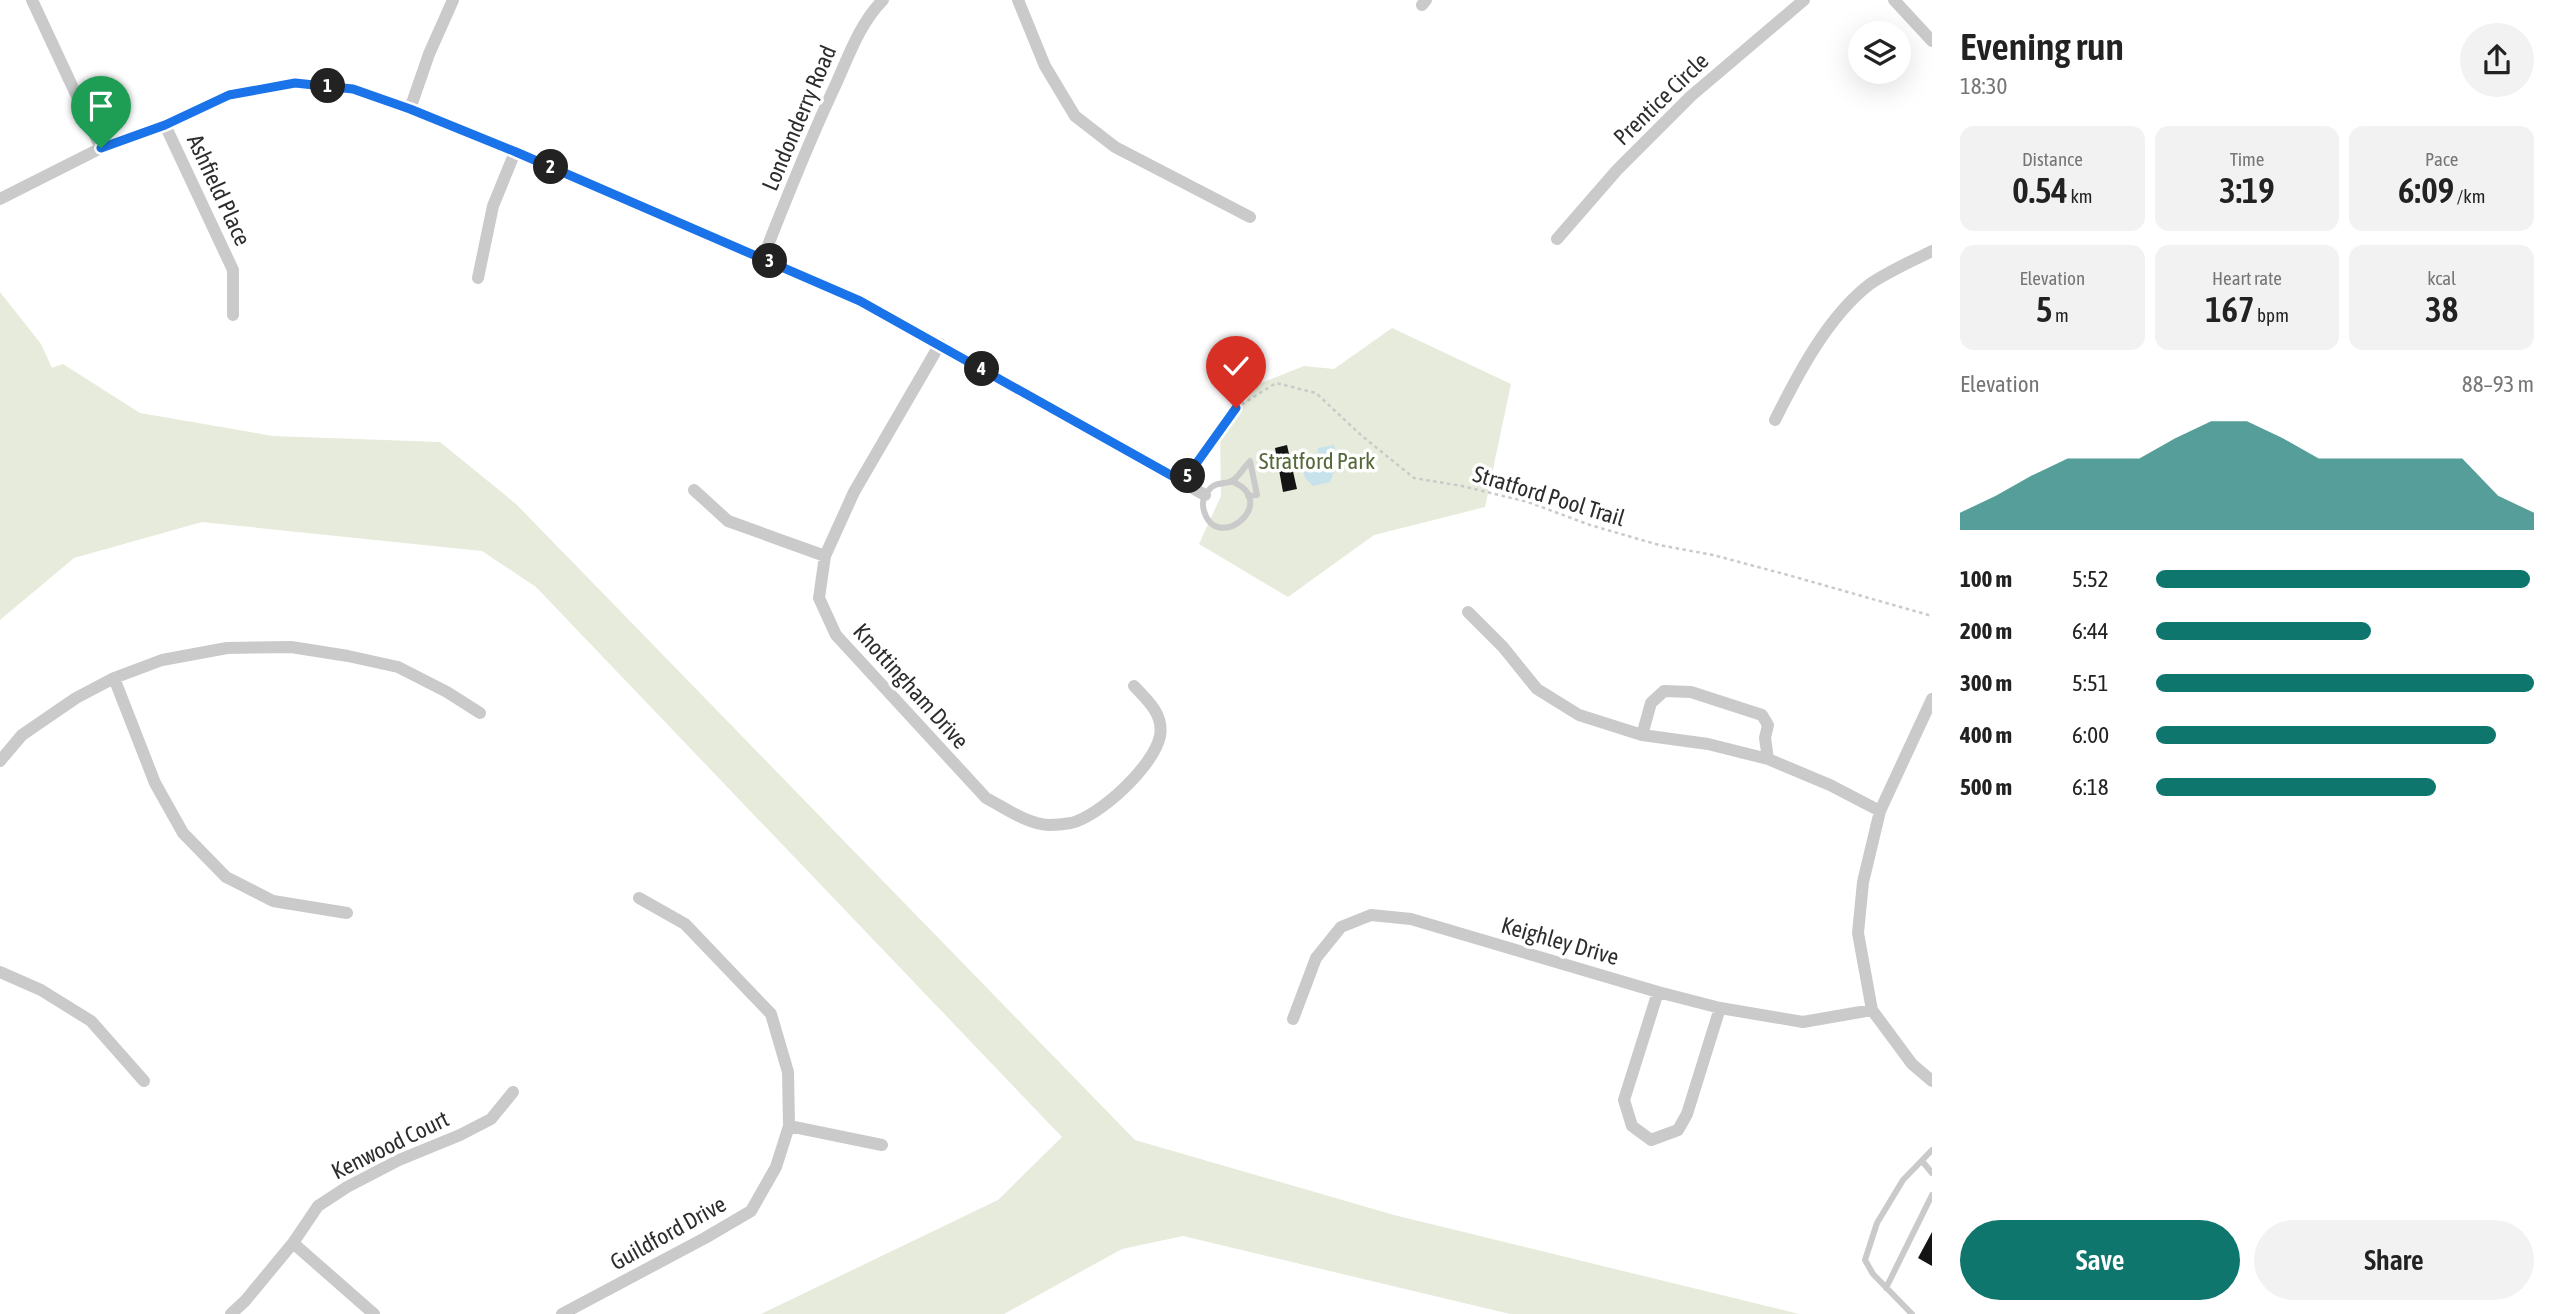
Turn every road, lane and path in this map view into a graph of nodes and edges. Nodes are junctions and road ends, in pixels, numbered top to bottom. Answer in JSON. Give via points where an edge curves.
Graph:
{"nodes":[{"id":1,"x":32,"y":0,"type":"edge"},
{"id":2,"x":453,"y":0,"type":"edge"},
{"id":3,"x":883,"y":0,"type":"edge"},
{"id":4,"x":1018,"y":0,"type":"edge"},
{"id":5,"x":1804,"y":0,"type":"edge"},
{"id":6,"x":1894,"y":0,"type":"edge"},
{"id":7,"x":1932,"y":41,"type":"edge"},
{"id":8,"x":410,"y":109,"type":"junction"},
{"id":9,"x":165,"y":125,"type":"junction"},
{"id":10,"x":101,"y":148,"type":"junction"},
{"id":11,"x":516,"y":152,"type":"junction"},
{"id":12,"x":0,"y":199,"type":"edge"},
{"id":13,"x":1250,"y":217,"type":"dead end"},
{"id":14,"x":1557,"y":239,"type":"dead end"},
{"id":15,"x":1932,"y":251,"type":"edge"},
{"id":16,"x":763,"y":258,"type":"junction"},
{"id":17,"x":478,"y":278,"type":"dead end"},
{"id":18,"x":233,"y":315,"type":"dead end"},
{"id":19,"x":940,"y":344,"type":"junction"},
{"id":20,"x":1775,"y":420,"type":"dead end"},
{"id":21,"x":1231,"y":481,"type":"junction"},
{"id":22,"x":1183,"y":482,"type":"junction"},
{"id":23,"x":694,"y":490,"type":"dead end"},
{"id":24,"x":1205,"y":495,"type":"junction"},
{"id":25,"x":1248,"y":496,"type":"junction"},
{"id":26,"x":825,"y":556,"type":"junction"},
{"id":27,"x":1468,"y":612,"type":"dead end"},
{"id":28,"x":1932,"y":616,"type":"edge"},
{"id":29,"x":114,"y":678,"type":"junction"},
{"id":30,"x":1134,"y":686,"type":"dead end"},
{"id":31,"x":1932,"y":699,"type":"edge"},
{"id":32,"x":480,"y":713,"type":"dead end"},
{"id":33,"x":1642,"y":735,"type":"junction"},
{"id":34,"x":1768,"y":759,"type":"junction"},
{"id":35,"x":0,"y":761,"type":"edge"},
{"id":36,"x":1880,"y":811,"type":"junction"},
{"id":37,"x":639,"y":898,"type":"dead end"},
{"id":38,"x":346,"y":914,"type":"dead end"},
{"id":39,"x":0,"y":972,"type":"edge"},
{"id":40,"x":1658,"y":992,"type":"junction"},
{"id":41,"x":1720,"y":1008,"type":"junction"},
{"id":42,"x":1872,"y":1010,"type":"junction"},
{"id":43,"x":1293,"y":1019,"type":"dead end"},
{"id":44,"x":144,"y":1081,"type":"dead end"},
{"id":45,"x":1932,"y":1082,"type":"edge"},
{"id":46,"x":513,"y":1092,"type":"dead end"},
{"id":47,"x":789,"y":1126,"type":"junction"},
{"id":48,"x":882,"y":1145,"type":"dead end"},
{"id":49,"x":1932,"y":1150,"type":"edge"},
{"id":50,"x":1922,"y":1161,"type":"junction"},
{"id":51,"x":1932,"y":1173,"type":"edge"},
{"id":52,"x":1932,"y":1195,"type":"edge"},
{"id":53,"x":293,"y":1243,"type":"junction"},
{"id":54,"x":1886,"y":1288,"type":"junction"},
{"id":55,"x":231,"y":1314,"type":"edge"},
{"id":56,"x":374,"y":1314,"type":"edge"},
{"id":57,"x":562,"y":1314,"type":"edge"},
{"id":58,"x":1912,"y":1314,"type":"edge"}],
"edges":[{"from":1,"to":10,"type":"street"},
{"from":2,"to":8,"type":"street"},
{"from":3,"to":16,"type":"street","name":"Londonderry Road","via":[[864,23],[840,74]]},
{"from":4,"to":13,"type":"street","via":[[1045,66],[1075,116],[1115,147]]},
{"from":5,"to":14,"type":"street","name":"Prentice Circle","via":[[1691,96]]},
{"from":6,"to":7,"type":"street"},
{"from":8,"to":9,"type":"street","via":[[353,89],[295,83],[229,95]]},
{"from":8,"to":11,"type":"street"},
{"from":9,"to":10,"type":"street"},
{"from":9,"to":18,"type":"street","name":"Ashfield Place","via":[[233,270]]},
{"from":10,"to":12,"type":"street"},
{"from":11,"to":16,"type":"street"},
{"from":11,"to":17,"type":"street","via":[[494,206]]},
{"from":15,"to":20,"type":"street","via":[[1870,285],[1831,323]]},
{"from":16,"to":19,"type":"street","via":[[860,301]]},
{"from":19,"to":22,"type":"street"},
{"from":19,"to":26,"type":"street","name":"Knottingham Drive","via":[[854,492]]},
{"from":21,"to":24,"type":"lane","via":[[1216,484]]},
{"from":21,"to":25,"type":"lane"},
{"from":21,"to":25,"type":"lane","via":[[1250,461],[1256,495]]},
{"from":22,"to":24,"type":"street"},
{"from":22,"to":28,"type":"path","name":"Stratford Pool Trail","via":[[1236,408],[1276,383],[1316,393],[1414,478],[1528,502],[1590,526],[1776,571]]},
{"from":23,"to":26,"type":"street","via":[[727,521]]},
{"from":24,"to":25,"type":"lane","via":[[1207,516],[1225,527],[1245,518]]},
{"from":26,"to":30,"type":"street","name":"Knottingham Drive","via":[[819,598],[836,635],[986,798],[1017,816],[1047,825],[1071,823],[1094,812],[1150,760],[1160,734],[1157,711]]},
{"from":27,"to":33,"type":"street","via":[[1537,689],[1580,715]]},
{"from":29,"to":32,"type":"street","via":[[162,660],[227,648],[290,647],[398,667]]},
{"from":29,"to":35,"type":"street","via":[[22,735]]},
{"from":29,"to":38,"type":"street","via":[[155,783],[183,833],[226,877],[273,901]]},
{"from":31,"to":36,"type":"street"},
{"from":33,"to":34,"type":"street","via":[[1708,744]]},
{"from":33,"to":34,"type":"street","via":[[1651,703],[1664,691],[1691,692],[1762,715],[1768,725]]},
{"from":34,"to":36,"type":"street"},
{"from":36,"to":42,"type":"street","via":[[1863,882],[1858,933]]},
{"from":37,"to":47,"type":"street","name":"Guildford Drive","via":[[685,924],[771,1014],[788,1072]]},
{"from":39,"to":44,"type":"street","via":[[91,1021]]},
{"from":40,"to":41,"type":"street","name":"Keighley Drive"},
{"from":40,"to":41,"type":"street","via":[[1624,1100],[1632,1126],[1651,1140],[1678,1130]]},
{"from":40,"to":43,"type":"street","name":"Keighley Drive","via":[[1411,919],[1370,915],[1340,928],[1317,958]]},
{"from":41,"to":42,"type":"street","name":"Keighley Drive","via":[[1803,1022]]},
{"from":42,"to":45,"type":"street","via":[[1912,1064]]},
{"from":46,"to":53,"type":"street","name":"Kenwood Court","via":[[491,1119],[399,1160],[318,1206]]},
{"from":47,"to":48,"type":"street"},
{"from":47,"to":57,"type":"street","name":"Guildford Drive","via":[[776,1167],[751,1210]]},
{"from":49,"to":50,"type":"lane"},
{"from":50,"to":51,"type":"lane"},
{"from":50,"to":54,"type":"lane","via":[[1903,1180],[1877,1223],[1865,1260]]},
{"from":52,"to":54,"type":"lane"},
{"from":53,"to":55,"type":"street","name":"Kenwood Court"},
{"from":53,"to":56,"type":"street"},
{"from":54,"to":58,"type":"lane"}]}
